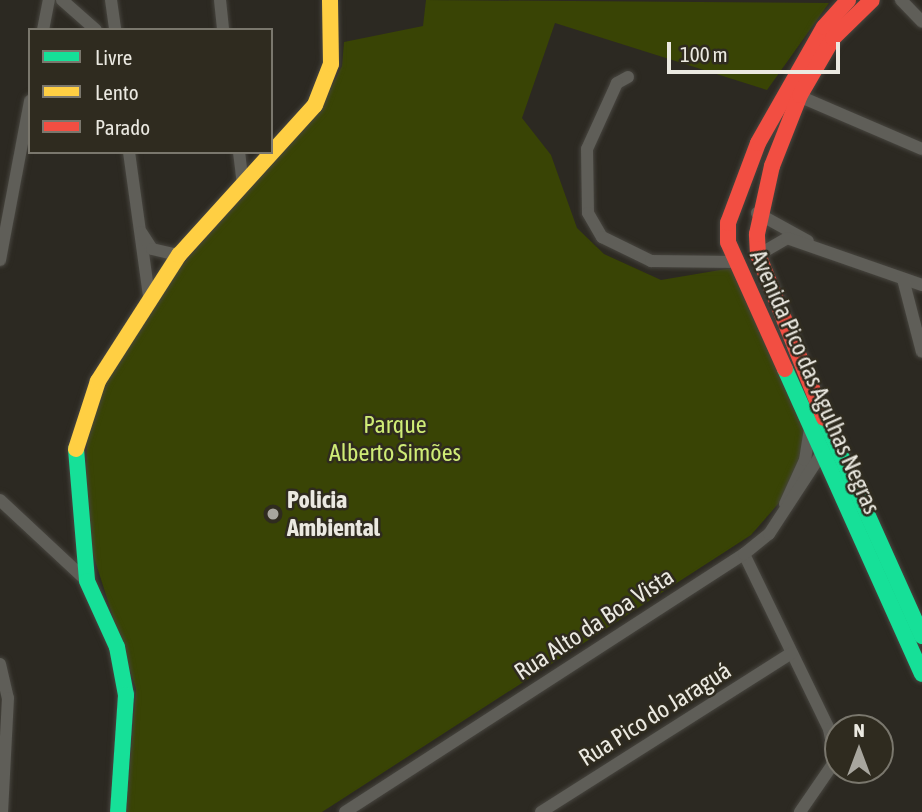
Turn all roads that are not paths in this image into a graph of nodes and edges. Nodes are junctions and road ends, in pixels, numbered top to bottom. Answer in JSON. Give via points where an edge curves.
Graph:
{"nodes":[{"id":1,"x":48,"y":0,"type":"edge"},
{"id":2,"x":62,"y":0,"type":"edge"},
{"id":3,"x":111,"y":0,"type":"edge"},
{"id":4,"x":220,"y":0,"type":"edge"},
{"id":5,"x":330,"y":0,"type":"edge"},
{"id":6,"x":848,"y":0,"type":"edge"},
{"id":7,"x":872,"y":0,"type":"edge"},
{"id":8,"x":901,"y":0,"type":"edge"},
{"id":9,"x":922,"y":22,"type":"edge"},
{"id":10,"x":43,"y":28,"type":"edge"},
{"id":11,"x":94,"y":28,"type":"edge"},
{"id":12,"x":114,"y":28,"type":"edge"},
{"id":13,"x":223,"y":28,"type":"edge"},
{"id":14,"x":628,"y":77,"type":"dead end"},
{"id":15,"x":793,"y":94,"type":"junction"},
{"id":16,"x":28,"y":112,"type":"edge"},
{"id":17,"x":276,"y":145,"type":"edge"},
{"id":18,"x":922,"y":149,"type":"edge"},
{"id":19,"x":129,"y":154,"type":"edge"},
{"id":20,"x":239,"y":154,"type":"edge"},
{"id":21,"x":268,"y":154,"type":"edge"},
{"id":22,"x":243,"y":183,"type":"junction"},
{"id":23,"x":733,"y":210,"type":"junction"},
{"id":24,"x":757,"y":213,"type":"junction"},
{"id":25,"x":139,"y":228,"type":"junction"},
{"id":26,"x":817,"y":247,"type":"junction"},
{"id":27,"x":178,"y":255,"type":"junction"},
{"id":28,"x":758,"y":255,"type":"junction"},
{"id":29,"x":0,"y":260,"type":"edge"},
{"id":30,"x":736,"y":262,"type":"junction"},
{"id":31,"x":903,"y":279,"type":"junction"},
{"id":32,"x":922,"y":285,"type":"edge"},
{"id":33,"x":149,"y":297,"type":"junction"},
{"id":34,"x":922,"y":352,"type":"edge"},
{"id":35,"x":810,"y":428,"type":"junction"},
{"id":36,"x":832,"y":438,"type":"junction"},
{"id":37,"x":821,"y":453,"type":"junction"},
{"id":38,"x":0,"y":500,"type":"edge"},
{"id":39,"x":780,"y":514,"type":"junction"},
{"id":40,"x":744,"y":554,"type":"junction"},
{"id":41,"x":87,"y":581,"type":"junction"},
{"id":42,"x":922,"y":636,"type":"edge"},
{"id":43,"x":792,"y":653,"type":"junction"},
{"id":44,"x":0,"y":664,"type":"edge"},
{"id":45,"x":922,"y":674,"type":"edge"},
{"id":46,"x":2,"y":812,"type":"edge"},
{"id":47,"x":118,"y":812,"type":"edge"},
{"id":48,"x":345,"y":812,"type":"edge"},
{"id":49,"x":541,"y":812,"type":"edge"},
{"id":50,"x":800,"y":812,"type":"edge"}],
"edges":[{"from":1,"to":10,"type":"street"},
{"from":2,"to":11,"type":"street"},
{"from":3,"to":12,"type":"street"},
{"from":4,"to":13,"type":"street"},
{"from":5,"to":17,"type":"street","via":[[328,77],[309,114]]},
{"from":6,"to":15,"type":"street","name":"Avenida Pico das Agulhas Negras"},
{"from":7,"to":15,"type":"street","name":"Avenida Pico das Agulhas Negras","via":[[833,38]]},
{"from":8,"to":9,"type":"street"},
{"from":14,"to":30,"type":"street","via":[[617,83],[587,149],[588,213],[602,237],[651,261]]},
{"from":15,"to":18,"type":"street"},
{"from":15,"to":23,"type":"street","name":"Avenida Pico das Agulhas Negras"},
{"from":15,"to":24,"type":"street","name":"Avenida Pico das Agulhas Negras"},
{"from":16,"to":29,"type":"street"},
{"from":19,"to":25,"type":"street"},
{"from":20,"to":22,"type":"street"},
{"from":21,"to":22,"type":"street"},
{"from":22,"to":27,"type":"street"},
{"from":23,"to":24,"type":"street"},
{"from":23,"to":30,"type":"street","name":"Avenida Pico das Agulhas Negras","via":[[728,242]]},
{"from":24,"to":26,"type":"street"},
{"from":24,"to":28,"type":"street","name":"Avenida Pico das Agulhas Negras"},
{"from":25,"to":27,"type":"street","via":[[152,249]]},
{"from":25,"to":33,"type":"street"},
{"from":26,"to":28,"type":"street","via":[[787,238]]},
{"from":26,"to":31,"type":"street"},
{"from":27,"to":33,"type":"street"},
{"from":28,"to":30,"type":"street"},
{"from":28,"to":36,"type":"street","name":"Avenida Pico das Agulhas Negras"},
{"from":30,"to":35,"type":"street","name":"Avenida Pico das Agulhas Negras"},
{"from":31,"to":32,"type":"street"},
{"from":31,"to":34,"type":"street","via":[[903,299]]},
{"from":33,"to":41,"type":"street","via":[[98,381],[81,427],[74,503]]},
{"from":35,"to":37,"type":"street","name":"Avenida Pico das Agulhas Negras"},
{"from":35,"to":39,"type":"street","via":[[805,460]]},
{"from":36,"to":37,"type":"street","name":"Rua Alto da Boa Vista"},
{"from":36,"to":42,"type":"street","name":"Avenida Pico das Agulhas Negras"},
{"from":37,"to":39,"type":"street","name":"Rua Alto da Boa Vista","via":[[801,492]]},
{"from":37,"to":45,"type":"street","name":"Avenida Pico das Agulhas Negras"},
{"from":38,"to":41,"type":"street"},
{"from":39,"to":40,"type":"street","name":"Rua Alto da Boa Vista","via":[[769,534]]},
{"from":40,"to":43,"type":"street"},
{"from":40,"to":48,"type":"street","name":"Rua Alto da Boa Vista"},
{"from":41,"to":47,"type":"street","via":[[117,647],[126,695]]},
{"from":43,"to":49,"type":"street","name":"Rua Pico do Jaraguá"},
{"from":43,"to":50,"type":"street","via":[[829,729],[835,761]]},
{"from":44,"to":46,"type":"street","via":[[8,698]]}]}
